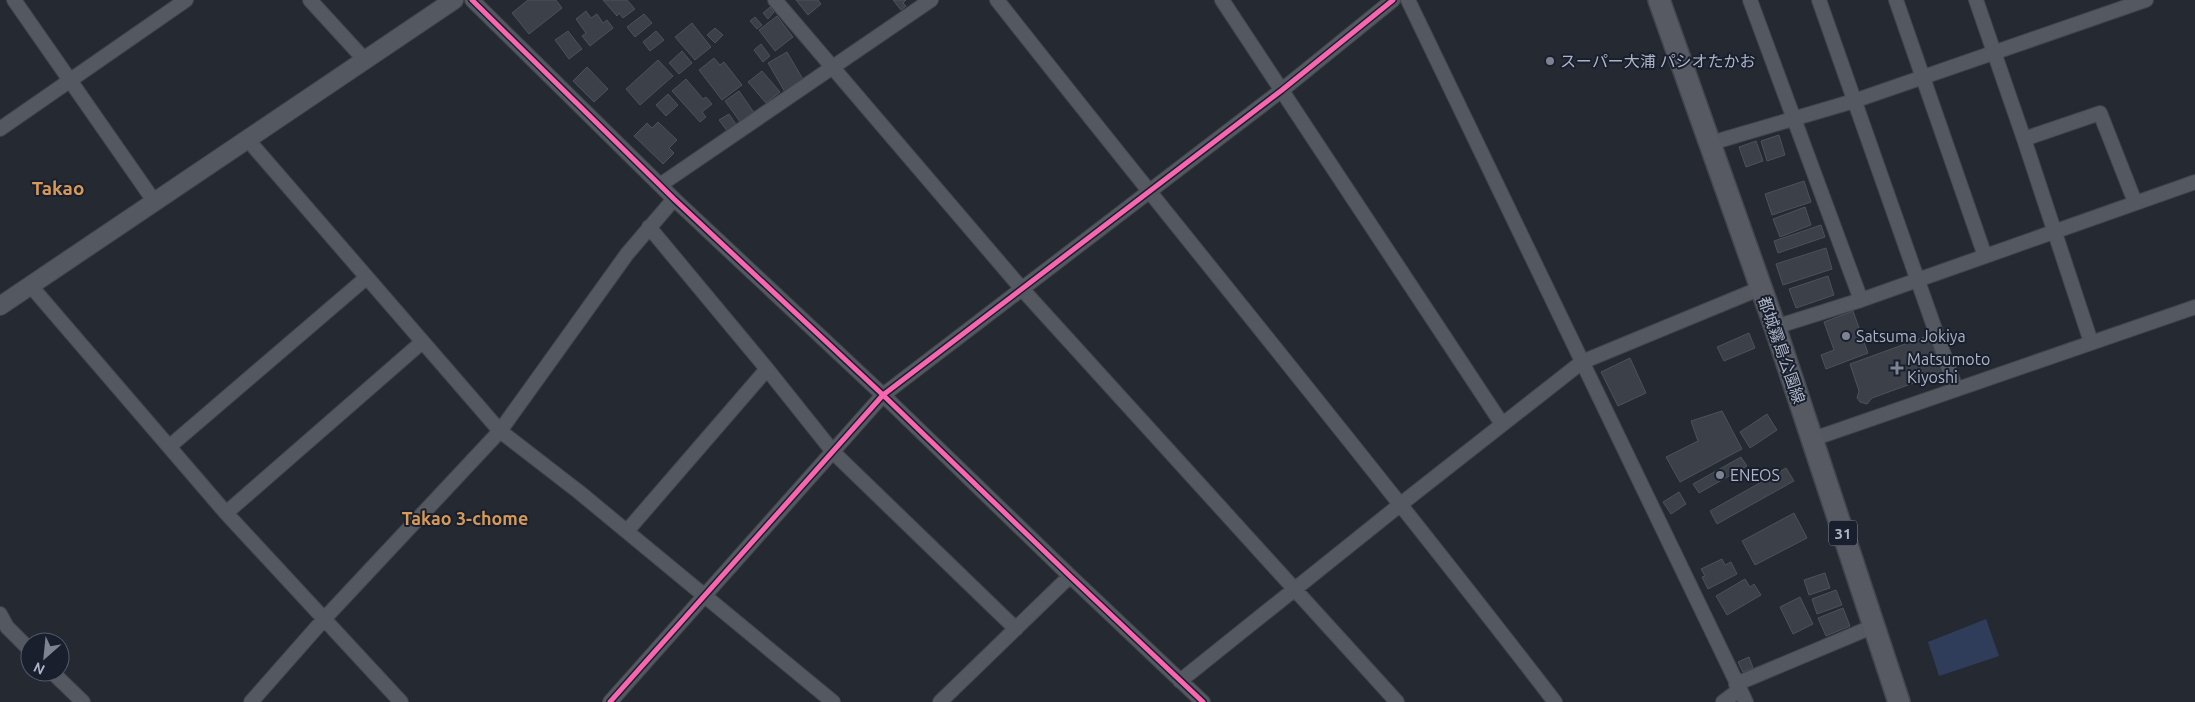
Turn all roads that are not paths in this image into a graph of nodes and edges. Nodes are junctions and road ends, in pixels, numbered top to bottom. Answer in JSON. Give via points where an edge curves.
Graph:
{"nodes":[{"id":1,"x":14,"y":0,"type":"edge"},
{"id":2,"x":186,"y":0,"type":"edge"},
{"id":3,"x":310,"y":0,"type":"edge"},
{"id":4,"x":454,"y":0,"type":"edge"},
{"id":5,"x":472,"y":0,"type":"edge"},
{"id":6,"x":775,"y":0,"type":"edge"},
{"id":7,"x":931,"y":0,"type":"edge"},
{"id":8,"x":997,"y":0,"type":"edge"},
{"id":9,"x":1222,"y":0,"type":"edge"},
{"id":10,"x":1393,"y":0,"type":"edge"},
{"id":11,"x":1408,"y":0,"type":"edge"},
{"id":12,"x":1659,"y":0,"type":"edge"},
{"id":13,"x":1750,"y":0,"type":"edge"},
{"id":14,"x":1819,"y":0,"type":"edge"},
{"id":15,"x":1896,"y":0,"type":"edge"},
{"id":16,"x":1976,"y":0,"type":"edge"},
{"id":17,"x":2146,"y":0,"type":"edge"},
{"id":18,"x":1994,"y":53,"type":"junction"},
{"id":19,"x":364,"y":59,"type":"junction"},
{"id":20,"x":832,"y":68,"type":"junction"},
{"id":21,"x":1922,"y":78,"type":"junction"},
{"id":22,"x":71,"y":80,"type":"junction"},
{"id":23,"x":1282,"y":90,"type":"junction"},
{"id":24,"x":1854,"y":101,"type":"junction"},
{"id":25,"x":1795,"y":119,"type":"junction"},
{"id":26,"x":0,"y":129,"type":"edge"},
{"id":27,"x":2024,"y":139,"type":"junction"},
{"id":28,"x":248,"y":140,"type":"junction"},
{"id":29,"x":1711,"y":144,"type":"junction"},
{"id":30,"x":2195,"y":182,"type":"edge"},
{"id":31,"x":660,"y":185,"type":"junction"},
{"id":32,"x":1149,"y":192,"type":"junction"},
{"id":33,"x":674,"y":199,"type":"junction"},
{"id":34,"x":154,"y":201,"type":"junction"},
{"id":35,"x":2135,"y":202,"type":"junction"},
{"id":36,"x":649,"y":228,"type":"junction"},
{"id":37,"x":2054,"y":231,"type":"junction"},
{"id":38,"x":1984,"y":256,"type":"junction"},
{"id":39,"x":366,"y":278,"type":"junction"},
{"id":40,"x":1918,"y":280,"type":"junction"},
{"id":41,"x":30,"y":285,"type":"junction"},
{"id":42,"x":1761,"y":288,"type":"junction"},
{"id":43,"x":1022,"y":289,"type":"junction"},
{"id":44,"x":1861,"y":300,"type":"junction"},
{"id":45,"x":0,"y":306,"type":"edge"},
{"id":46,"x":2195,"y":307,"type":"edge"},
{"id":47,"x":1775,"y":327,"type":"junction"},
{"id":48,"x":2091,"y":342,"type":"junction"},
{"id":49,"x":421,"y":343,"type":"junction"},
{"id":50,"x":1582,"y":362,"type":"junction"},
{"id":51,"x":767,"y":369,"type":"junction"},
{"id":52,"x":1956,"y":390,"type":"junction"},
{"id":53,"x":883,"y":395,"type":"junction"},
{"id":54,"x":1502,"y":424,"type":"junction"},
{"id":55,"x":500,"y":431,"type":"junction"},
{"id":56,"x":1813,"y":439,"type":"junction"},
{"id":57,"x":170,"y":446,"type":"junction"},
{"id":58,"x":834,"y":453,"type":"junction"},
{"id":59,"x":1401,"y":504,"type":"junction"},
{"id":60,"x":226,"y":513,"type":"junction"},
{"id":61,"x":627,"y":532,"type":"junction"},
{"id":62,"x":1070,"y":576,"type":"junction"},
{"id":63,"x":1296,"y":589,"type":"junction"},
{"id":64,"x":706,"y":597,"type":"junction"},
{"id":65,"x":0,"y":614,"type":"edge"},
{"id":66,"x":325,"y":618,"type":"junction"},
{"id":67,"x":1874,"y":626,"type":"junction"},
{"id":68,"x":1016,"y":629,"type":"junction"},
{"id":69,"x":20,"y":640,"type":"edge"},
{"id":70,"x":1180,"y":681,"type":"junction"},
{"id":71,"x":61,"y":682,"type":"edge"},
{"id":72,"x":1740,"y":692,"type":"edge"},
{"id":73,"x":78,"y":700,"type":"edge"},
{"id":74,"x":251,"y":702,"type":"edge"},
{"id":75,"x":402,"y":702,"type":"edge"},
{"id":76,"x":610,"y":702,"type":"edge"},
{"id":77,"x":833,"y":702,"type":"edge"},
{"id":78,"x":940,"y":702,"type":"edge"},
{"id":79,"x":1203,"y":702,"type":"edge"},
{"id":80,"x":1397,"y":702,"type":"edge"},
{"id":81,"x":1555,"y":702,"type":"edge"},
{"id":82,"x":1723,"y":702,"type":"edge"},
{"id":83,"x":1900,"y":702,"type":"edge"}],
"edges":[{"from":1,"to":22,"type":"street"},
{"from":2,"to":22,"type":"street"},
{"from":3,"to":19,"type":"street"},
{"from":4,"to":19,"type":"street"},
{"from":5,"to":31,"type":"street"},
{"from":6,"to":20,"type":"street"},
{"from":7,"to":20,"type":"street"},
{"from":8,"to":32,"type":"street"},
{"from":9,"to":23,"type":"street"},
{"from":10,"to":23,"type":"street"},
{"from":11,"to":50,"type":"street"},
{"from":12,"to":29,"type":"main road","name":"都城霧島公園線","number":"31"},
{"from":13,"to":25,"type":"street"},
{"from":14,"to":24,"type":"street"},
{"from":15,"to":21,"type":"street"},
{"from":16,"to":18,"type":"street"},
{"from":17,"to":18,"type":"street"},
{"from":18,"to":21,"type":"street"},
{"from":18,"to":27,"type":"street"},
{"from":19,"to":28,"type":"street"},
{"from":20,"to":31,"type":"street"},
{"from":20,"to":43,"type":"street"},
{"from":21,"to":24,"type":"street"},
{"from":21,"to":38,"type":"street"},
{"from":22,"to":26,"type":"street"},
{"from":22,"to":34,"type":"street"},
{"from":23,"to":32,"type":"street"},
{"from":23,"to":54,"type":"street"},
{"from":24,"to":25,"type":"street"},
{"from":24,"to":40,"type":"street"},
{"from":25,"to":29,"type":"street"},
{"from":25,"to":44,"type":"street"},
{"from":27,"to":35,"type":"street","via":[[2100,113]]},
{"from":27,"to":37,"type":"street"},
{"from":28,"to":34,"type":"street"},
{"from":28,"to":39,"type":"street"},
{"from":29,"to":42,"type":"main road","name":"都城霧島公園線","number":"31"},
{"from":30,"to":35,"type":"street"},
{"from":31,"to":33,"type":"street"},
{"from":32,"to":43,"type":"street"},
{"from":32,"to":59,"type":"street"},
{"from":33,"to":36,"type":"street"},
{"from":33,"to":53,"type":"street"},
{"from":34,"to":41,"type":"street"},
{"from":35,"to":37,"type":"street"},
{"from":36,"to":51,"type":"street"},
{"from":36,"to":55,"type":"street"},
{"from":37,"to":38,"type":"street"},
{"from":37,"to":48,"type":"street"},
{"from":38,"to":40,"type":"street"},
{"from":39,"to":49,"type":"street"},
{"from":39,"to":57,"type":"street"},
{"from":40,"to":44,"type":"street"},
{"from":40,"to":52,"type":"street"},
{"from":41,"to":45,"type":"street"},
{"from":41,"to":57,"type":"street"},
{"from":42,"to":47,"type":"main road","name":"都城霧島公園線","number":"31"},
{"from":42,"to":50,"type":"street"},
{"from":43,"to":53,"type":"street"},
{"from":43,"to":63,"type":"street"},
{"from":44,"to":47,"type":"street"},
{"from":46,"to":48,"type":"street"},
{"from":47,"to":56,"type":"main road","name":"都城霧島公園線","number":"31"},
{"from":48,"to":52,"type":"street"},
{"from":49,"to":55,"type":"street"},
{"from":49,"to":60,"type":"street"},
{"from":50,"to":54,"type":"street"},
{"from":50,"to":72,"type":"street"},
{"from":51,"to":58,"type":"street"},
{"from":51,"to":61,"type":"street"},
{"from":52,"to":56,"type":"street"},
{"from":53,"to":58,"type":"street"},
{"from":53,"to":62,"type":"street"},
{"from":54,"to":59,"type":"street"},
{"from":55,"to":61,"type":"street"},
{"from":55,"to":66,"type":"street"},
{"from":56,"to":67,"type":"main road","name":"都城霧島公園線","number":"31"},
{"from":57,"to":60,"type":"street"},
{"from":58,"to":64,"type":"street"},
{"from":58,"to":68,"type":"street"},
{"from":59,"to":63,"type":"street"},
{"from":59,"to":81,"type":"street"},
{"from":60,"to":66,"type":"street"},
{"from":61,"to":64,"type":"street"},
{"from":62,"to":68,"type":"street"},
{"from":62,"to":70,"type":"street"},
{"from":63,"to":70,"type":"street"},
{"from":63,"to":80,"type":"street"},
{"from":64,"to":76,"type":"street"},
{"from":64,"to":77,"type":"street"},
{"from":65,"to":69,"type":"street"},
{"from":66,"to":74,"type":"street"},
{"from":66,"to":75,"type":"street"},
{"from":67,"to":72,"type":"street"},
{"from":67,"to":83,"type":"main road","name":"都城霧島公園線","number":"31"},
{"from":68,"to":78,"type":"street"},
{"from":70,"to":79,"type":"street"},
{"from":71,"to":73,"type":"street"},
{"from":72,"to":82,"type":"street"}]}
